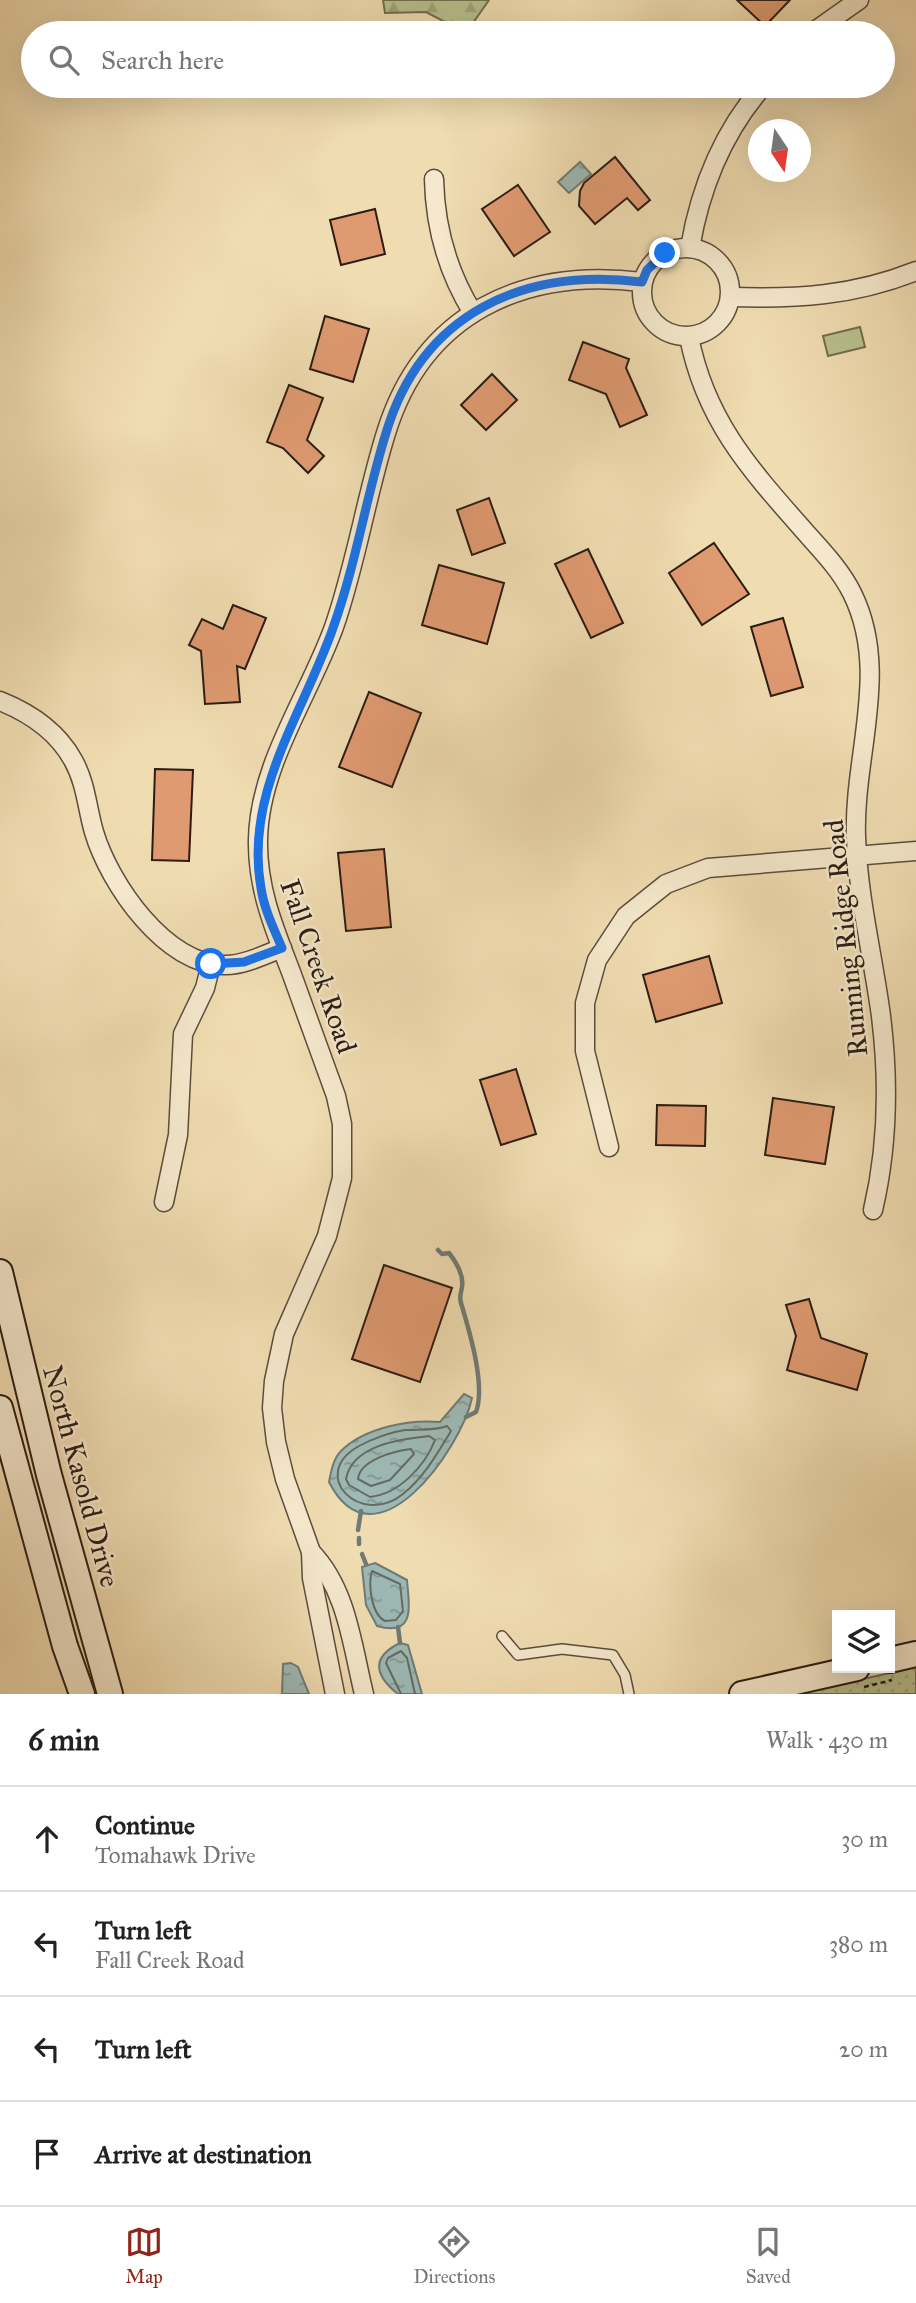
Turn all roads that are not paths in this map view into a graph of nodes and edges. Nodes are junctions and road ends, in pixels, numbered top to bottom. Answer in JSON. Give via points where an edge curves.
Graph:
{"nodes":[{"id":1,"x":852,"y":2,"type":"edge"},
{"id":2,"x":827,"y":21,"type":"edge"},
{"id":3,"x":752,"y":98,"type":"edge"},
{"id":4,"x":434,"y":179,"type":"dead end"},
{"id":5,"x":690,"y":248,"type":"junction"},
{"id":6,"x":916,"y":271,"type":"edge"},
{"id":7,"x":642,"y":282,"type":"junction"},
{"id":8,"x":731,"y":297,"type":"junction"},
{"id":9,"x":473,"y":313,"type":"junction"},
{"id":10,"x":690,"y":337,"type":"junction"},
{"id":11,"x":0,"y":701,"type":"edge"},
{"id":12,"x":916,"y":851,"type":"edge"},
{"id":13,"x":857,"y":856,"type":"junction"},
{"id":14,"x":282,"y":948,"type":"junction"},
{"id":15,"x":211,"y":964,"type":"junction"},
{"id":16,"x":609,"y":1147,"type":"dead end"},
{"id":17,"x":164,"y":1202,"type":"dead end"},
{"id":18,"x":873,"y":1210,"type":"dead end"},
{"id":19,"x":0,"y":1272,"type":"edge"},
{"id":20,"x":0,"y":1408,"type":"edge"},
{"id":21,"x":311,"y":1552,"type":"junction"},
{"id":22,"x":502,"y":1636,"type":"dead end"},
{"id":23,"x":916,"y":1654,"type":"edge"},
{"id":24,"x":895,"y":1667,"type":"edge"},
{"id":25,"x":857,"y":1678,"type":"edge"},
{"id":26,"x":82,"y":1694,"type":"edge"},
{"id":27,"x":110,"y":1694,"type":"edge"},
{"id":28,"x":335,"y":1694,"type":"edge"},
{"id":29,"x":364,"y":1694,"type":"edge"},
{"id":30,"x":629,"y":1694,"type":"edge"},
{"id":31,"x":742,"y":1694,"type":"edge"}],
"edges":[{"from":1,"to":2,"type":"street"},
{"from":3,"to":5,"type":"street","via":[[711,170],[698,203]]},
{"from":4,"to":9,"type":"street","via":[[439,236],[449,268]]},
{"from":5,"to":7,"type":"street","via":[[677,248],[655,260]]},
{"from":5,"to":8,"type":"street","via":[[716,259],[727,276]]},
{"from":6,"to":8,"type":"street","via":[[876,285],[799,299]]},
{"from":7,"to":9,"type":"street","name":"Fall Creek Road","via":[[559,280],[509,293]]},
{"from":7,"to":10,"type":"street","via":[[644,309],[652,321],[662,330]]},
{"from":8,"to":10,"type":"street","via":[[717,325]]},
{"from":9,"to":14,"type":"street","name":"Fall Creek Road","via":[[432,349],[396,405],[333,630],[270,776],[257,838],[258,864],[261,890]]},
{"from":10,"to":13,"type":"street","name":"Running Ridge Road","via":[[705,394],[734,449],[838,569],[862,615],[872,661],[856,793]]},
{"from":11,"to":15,"type":"street","via":[[44,725],[73,760],[104,858],[136,909],[181,951]]},
{"from":12,"to":13,"type":"street"},
{"from":13,"to":16,"type":"street","via":[[708,868],[666,884],[626,916],[597,960],[585,1003],[585,1051]]},
{"from":13,"to":18,"type":"street","name":"Running Ridge Road","via":[[885,1065],[884,1163]]},
{"from":14,"to":15,"type":"street","via":[[244,962]]},
{"from":14,"to":21,"type":"street","name":"Fall Creek Road","via":[[336,1096],[344,1150],[336,1208],[284,1334],[274,1381],[276,1442],[294,1512]]},
{"from":15,"to":17,"type":"street","via":[[183,1034],[178,1135]]},
{"from":19,"to":27,"type":"main road","name":"North Kasold Drive","via":[[49,1475]]},
{"from":20,"to":26,"type":"main road"},
{"from":21,"to":28,"type":"street","name":"Fall Creek Road"},
{"from":21,"to":29,"type":"street","name":"Fall Creek Road","via":[[329,1570],[339,1594]]},
{"from":22,"to":30,"type":"lane","via":[[518,1655],[562,1649],[613,1655],[625,1675]]},
{"from":23,"to":24,"type":"main road"},
{"from":25,"to":31,"type":"main road"}]}
